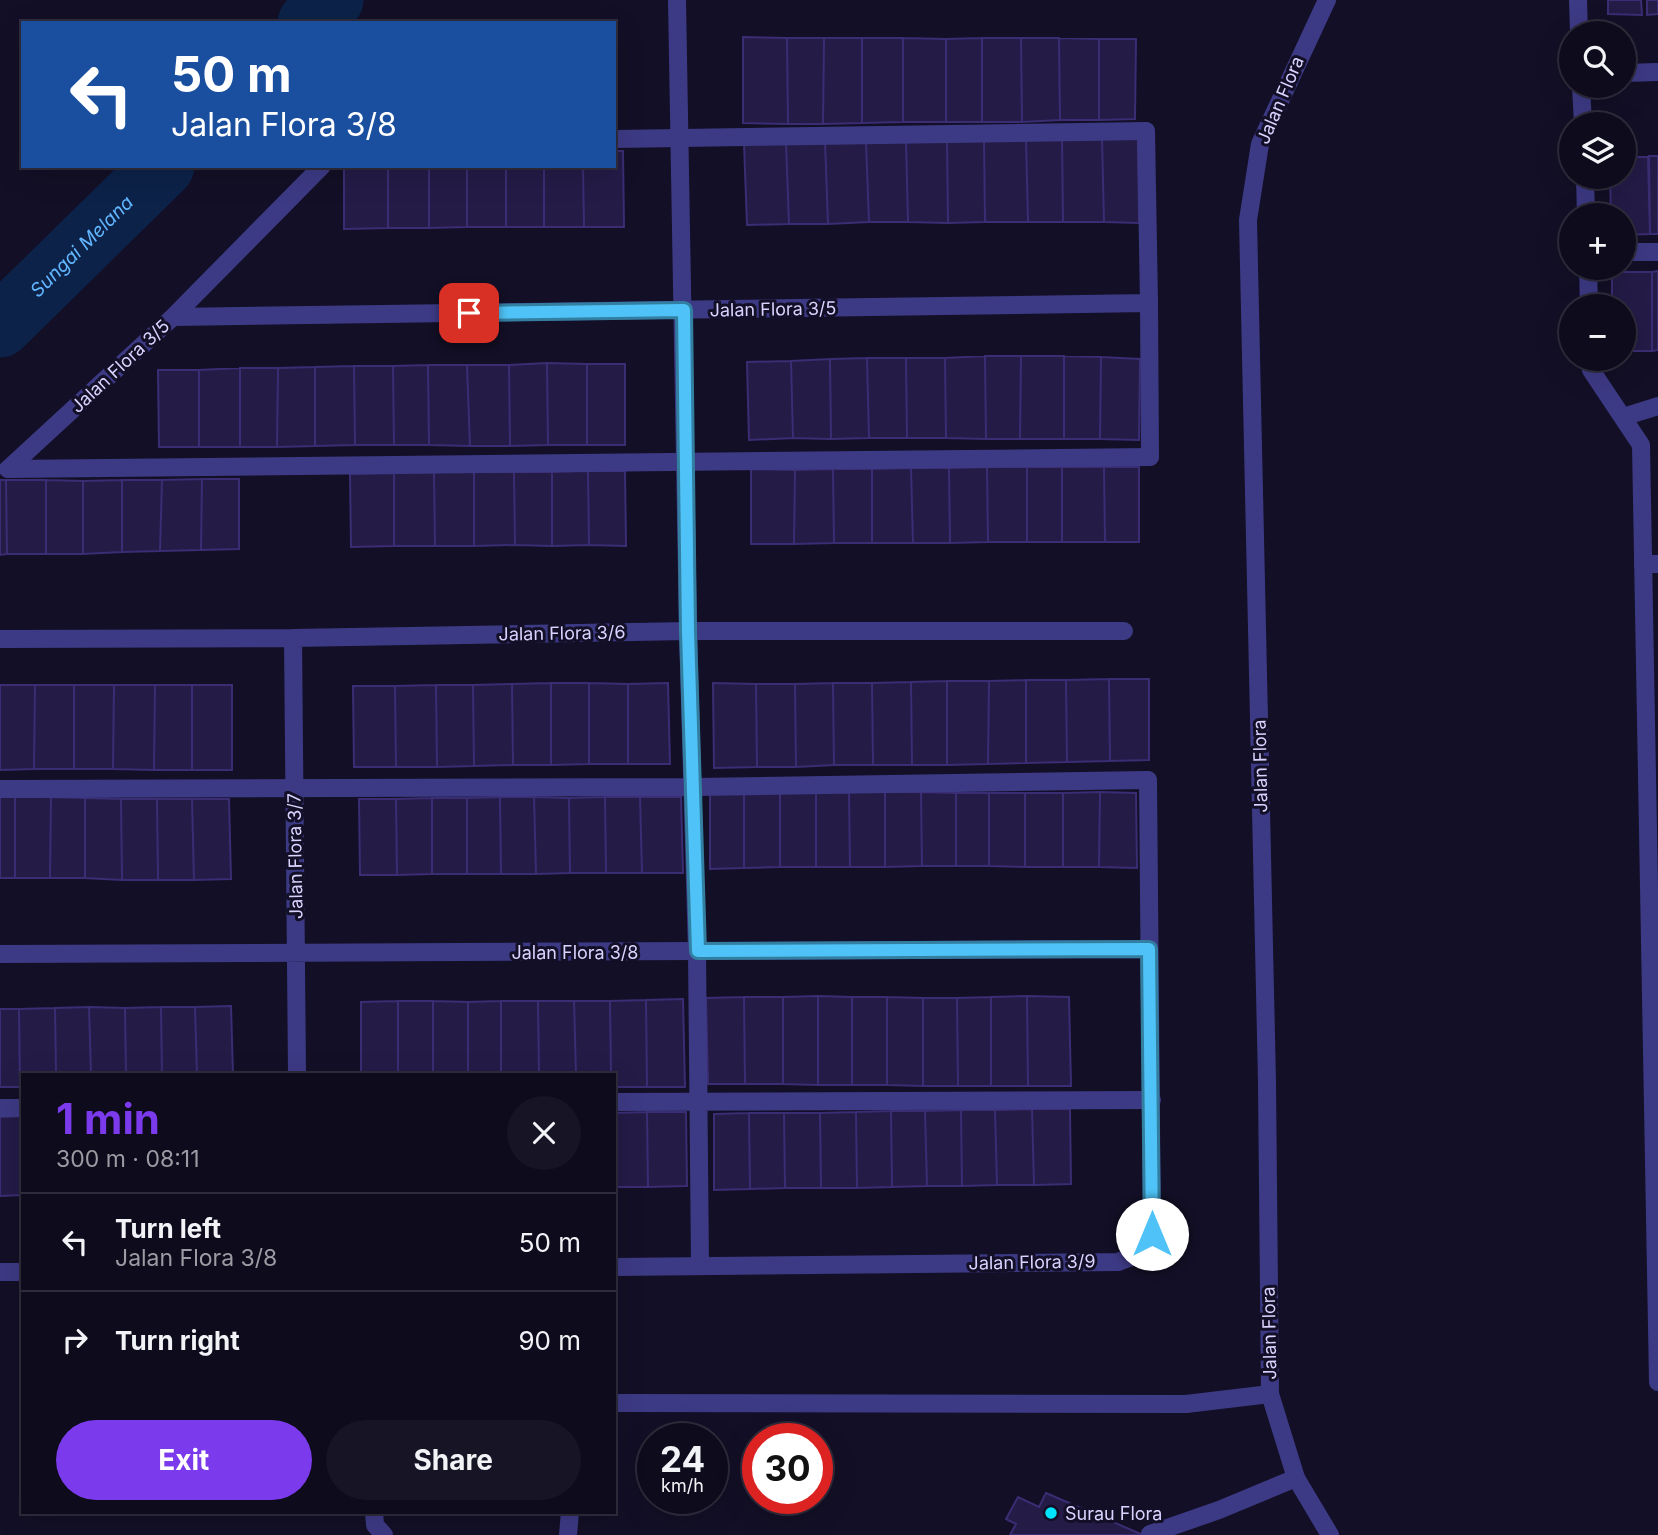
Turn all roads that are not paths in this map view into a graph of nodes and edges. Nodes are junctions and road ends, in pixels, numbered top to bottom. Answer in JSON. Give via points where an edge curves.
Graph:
{"nodes":[{"id":1,"x":677,"y":0,"type":"edge"},
{"id":2,"x":1327,"y":0,"type":"edge"},
{"id":3,"x":1578,"y":0,"type":"edge"},
{"id":4,"x":1579,"y":21,"type":"edge"},
{"id":5,"x":1658,"y":72,"type":"edge"},
{"id":6,"x":1636,"y":73,"type":"edge"},
{"id":7,"x":616,"y":138,"type":"edge"},
{"id":8,"x":680,"y":138,"type":"junction"},
{"id":9,"x":320,"y":168,"type":"edge"},
{"id":10,"x":1658,"y":251,"type":"edge"},
{"id":11,"x":1636,"y":252,"type":"edge"},
{"id":12,"x":1149,"y":303,"type":"junction"},
{"id":13,"x":684,"y":310,"type":"junction"},
{"id":14,"x":173,"y":317,"type":"junction"},
{"id":15,"x":1592,"y":371,"type":"edge"},
{"id":16,"x":1658,"y":406,"type":"edge"},
{"id":17,"x":1623,"y":417,"type":"junction"},
{"id":18,"x":685,"y":461,"type":"junction"},
{"id":19,"x":1651,"y":564,"type":"edge"},
{"id":20,"x":688,"y":631,"type":"junction"},
{"id":21,"x":1124,"y":631,"type":"dead end"},
{"id":22,"x":293,"y":638,"type":"junction"},
{"id":23,"x":0,"y":639,"type":"edge"},
{"id":24,"x":1652,"y":720,"type":"edge"},
{"id":25,"x":694,"y":787,"type":"junction"},
{"id":26,"x":0,"y":789,"type":"edge"},
{"id":27,"x":294,"y":789,"type":"junction"},
{"id":28,"x":1653,"y":877,"type":"edge"},
{"id":29,"x":1149,"y":949,"type":"junction"},
{"id":30,"x":698,"y":951,"type":"junction"},
{"id":31,"x":296,"y":953,"type":"junction"},
{"id":32,"x":0,"y":954,"type":"edge"},
{"id":33,"x":1655,"y":1036,"type":"edge"},
{"id":34,"x":297,"y":1073,"type":"edge"},
{"id":35,"x":1152,"y":1100,"type":"junction"},
{"id":36,"x":699,"y":1101,"type":"junction"},
{"id":37,"x":616,"y":1102,"type":"edge"},
{"id":38,"x":0,"y":1108,"type":"edge"},
{"id":39,"x":21,"y":1108,"type":"edge"},
{"id":40,"x":1657,"y":1218,"type":"edge"},
{"id":41,"x":700,"y":1265,"type":"junction"},
{"id":42,"x":616,"y":1267,"type":"edge"},
{"id":43,"x":0,"y":1272,"type":"edge"},
{"id":44,"x":21,"y":1272,"type":"edge"},
{"id":45,"x":1658,"y":1359,"type":"edge"},
{"id":46,"x":1658,"y":1382,"type":"edge"},
{"id":47,"x":1270,"y":1394,"type":"junction"},
{"id":48,"x":616,"y":1403,"type":"edge"},
{"id":49,"x":1296,"y":1478,"type":"junction"},
{"id":50,"x":374,"y":1514,"type":"edge"},
{"id":51,"x":570,"y":1514,"type":"edge"},
{"id":52,"x":1150,"y":1534,"type":"edge"},
{"id":53,"x":1326,"y":1534,"type":"edge"},
{"id":54,"x":384,"y":1535,"type":"edge"},
{"id":55,"x":568,"y":1535,"type":"edge"}],
"edges":[{"from":1,"to":8,"type":"street"},
{"from":2,"to":47,"type":"street","name":"Jalan Flora","via":[[1260,144],[1248,220]]},
{"from":3,"to":4,"type":"street"},
{"from":5,"to":6,"type":"street"},
{"from":7,"to":8,"type":"street"},
{"from":8,"to":12,"type":"street","via":[[1146,131]]},
{"from":8,"to":13,"type":"street"},
{"from":9,"to":14,"type":"street"},
{"from":10,"to":11,"type":"street"},
{"from":12,"to":13,"type":"street","name":"Jalan Flora 3/5"},
{"from":12,"to":18,"type":"street","via":[[1150,457]]},
{"from":13,"to":14,"type":"street","name":"Jalan Flora 3/5"},
{"from":13,"to":18,"type":"street"},
{"from":14,"to":18,"type":"street","name":"Jalan Flora 3/5","via":[[8,469]]},
{"from":15,"to":17,"type":"street"},
{"from":16,"to":17,"type":"street"},
{"from":17,"to":19,"type":"street","via":[[1641,445]]},
{"from":18,"to":20,"type":"street"},
{"from":19,"to":24,"type":"street"},
{"from":20,"to":21,"type":"street","name":"Jalan Flora 3/6"},
{"from":20,"to":22,"type":"street","name":"Jalan Flora 3/6"},
{"from":20,"to":25,"type":"street"},
{"from":22,"to":23,"type":"street","name":"Jalan Flora 3/6"},
{"from":22,"to":27,"type":"street","name":"Jalan Flora 3/7"},
{"from":24,"to":28,"type":"street"},
{"from":25,"to":27,"type":"street"},
{"from":25,"to":29,"type":"street","name":"Jalan Flora 3/9","via":[[1149,780]]},
{"from":25,"to":30,"type":"street"},
{"from":26,"to":27,"type":"street"},
{"from":27,"to":31,"type":"street","name":"Jalan Flora 3/7"},
{"from":28,"to":33,"type":"street"},
{"from":29,"to":30,"type":"street","name":"Jalan Flora 3/8"},
{"from":29,"to":35,"type":"street","name":"Jalan Flora 3/9"},
{"from":30,"to":31,"type":"street","name":"Jalan Flora 3/8"},
{"from":30,"to":36,"type":"street"},
{"from":31,"to":32,"type":"street","name":"Jalan Flora 3/8"},
{"from":31,"to":34,"type":"street","name":"Jalan Flora 3/7"},
{"from":33,"to":40,"type":"street"},
{"from":35,"to":36,"type":"street"},
{"from":35,"to":41,"type":"street","name":"Jalan Flora 3/9","via":[[1152,1234],[1141,1253],[1118,1262]]},
{"from":36,"to":37,"type":"street"},
{"from":36,"to":41,"type":"street"},
{"from":38,"to":39,"type":"street"},
{"from":40,"to":45,"type":"street"},
{"from":41,"to":42,"type":"street","name":"Jalan Flora 3/9"},
{"from":43,"to":44,"type":"street"},
{"from":45,"to":46,"type":"street"},
{"from":47,"to":48,"type":"street","via":[[1186,1404]]},
{"from":47,"to":49,"type":"street","name":"Jalan Flora"},
{"from":49,"to":52,"type":"street"},
{"from":49,"to":53,"type":"street","name":"Jalan Flora"},
{"from":50,"to":54,"type":"street","via":[[375,1525]]},
{"from":51,"to":55,"type":"street"}]}
